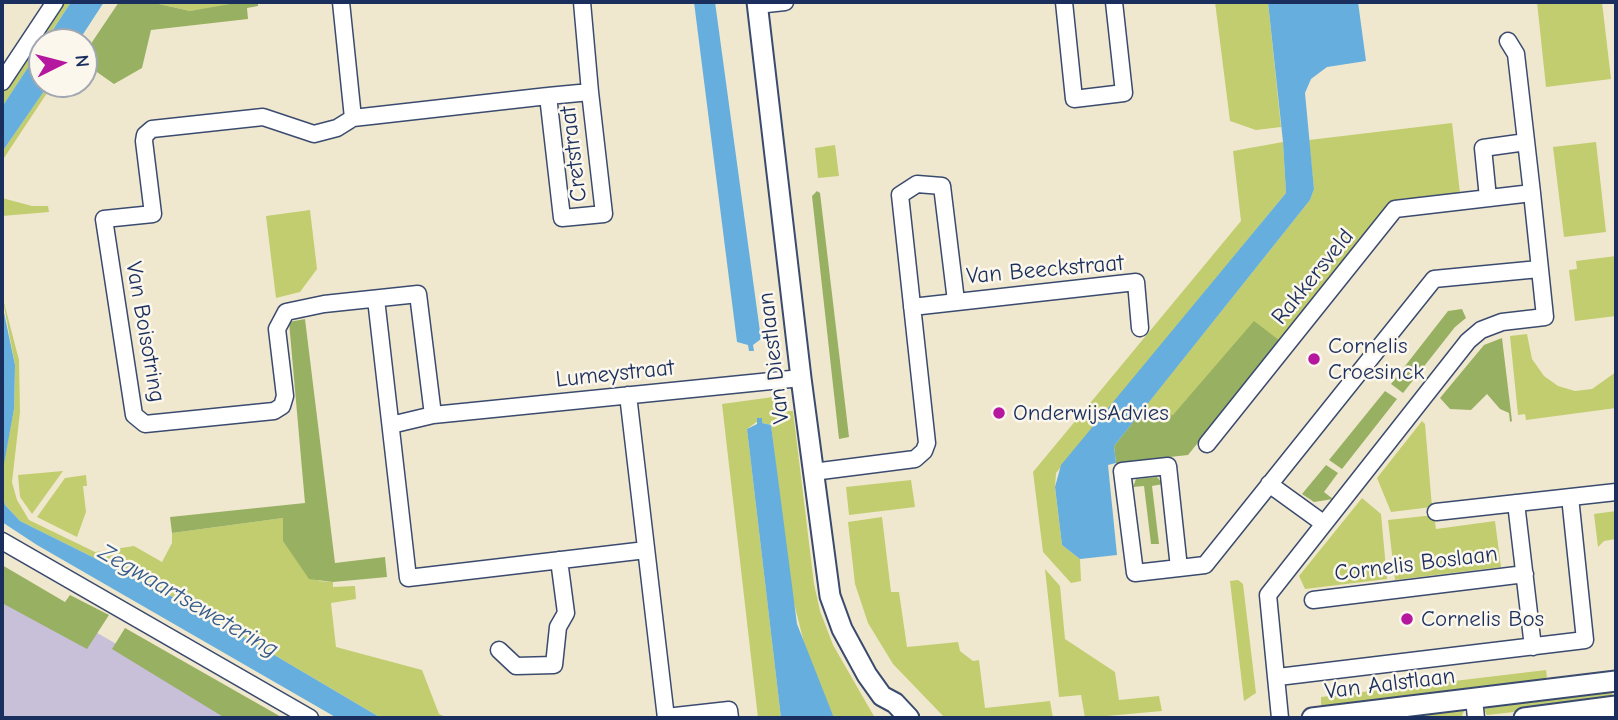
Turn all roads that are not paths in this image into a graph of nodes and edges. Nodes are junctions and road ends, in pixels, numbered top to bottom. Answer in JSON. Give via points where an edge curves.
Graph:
{"nodes":[{"id":1,"x":55,"y":2,"type":"edge"},
{"id":2,"x":341,"y":2,"type":"edge"},
{"id":3,"x":582,"y":2,"type":"edge"},
{"id":4,"x":785,"y":2,"type":"edge"},
{"id":5,"x":1064,"y":2,"type":"edge"},
{"id":6,"x":1114,"y":2,"type":"edge"},
{"id":7,"x":757,"y":3,"type":"edge"},
{"id":8,"x":1508,"y":41,"type":"dead end"},
{"id":9,"x":2,"y":82,"type":"edge"},
{"id":10,"x":590,"y":92,"type":"junction"},
{"id":11,"x":548,"y":96,"type":"junction"},
{"id":12,"x":353,"y":118,"type":"junction"},
{"id":13,"x":314,"y":134,"type":"joint"},
{"id":14,"x":1526,"y":142,"type":"junction"},
{"id":15,"x":1532,"y":193,"type":"junction"},
{"id":16,"x":1488,"y":198,"type":"junction"},
{"id":17,"x":1539,"y":269,"type":"junction"},
{"id":18,"x":376,"y":299,"type":"junction"},
{"id":19,"x":956,"y":300,"type":"junction"},
{"id":20,"x":912,"y":307,"type":"junction"},
{"id":21,"x":1140,"y":328,"type":"dead end"},
{"id":22,"x":801,"y":378,"type":"junction"},
{"id":23,"x":628,"y":395,"type":"junction"},
{"id":24,"x":433,"y":415,"type":"junction"},
{"id":25,"x":391,"y":425,"type":"junction"},
{"id":26,"x":1207,"y":444,"type":"dead end"},
{"id":27,"x":813,"y":472,"type":"junction"},
{"id":28,"x":1269,"y":484,"type":"junction"},
{"id":29,"x":1616,"y":492,"type":"edge"},
{"id":30,"x":1570,"y":497,"type":"junction"},
{"id":31,"x":1516,"y":503,"type":"junction"},
{"id":32,"x":1436,"y":512,"type":"dead end"},
{"id":33,"x":1323,"y":523,"type":"junction"},
{"id":34,"x":2,"y":541,"type":"edge"},
{"id":35,"x":646,"y":550,"type":"junction"},
{"id":36,"x":559,"y":560,"type":"junction"},
{"id":37,"x":1179,"y":568,"type":"junction"},
{"id":38,"x":1525,"y":575,"type":"junction"},
{"id":39,"x":1313,"y":600,"type":"dead end"},
{"id":40,"x":1533,"y":647,"type":"junction"},
{"id":41,"x":499,"y":650,"type":"dead end"},
{"id":42,"x":1278,"y":677,"type":"junction"},
{"id":43,"x":1616,"y":681,"type":"edge"},
{"id":44,"x":883,"y":696,"type":"junction"},
{"id":45,"x":1616,"y":706,"type":"edge"},
{"id":46,"x":1475,"y":708,"type":"edge"},
{"id":47,"x":310,"y":718,"type":"edge"},
{"id":48,"x":666,"y":718,"type":"edge"},
{"id":49,"x":730,"y":718,"type":"edge"},
{"id":50,"x":888,"y":718,"type":"edge"},
{"id":51,"x":909,"y":718,"type":"edge"},
{"id":52,"x":1280,"y":718,"type":"edge"},
{"id":53,"x":1311,"y":718,"type":"edge"},
{"id":54,"x":1524,"y":718,"type":"edge"}],
"edges":[{"from":1,"to":9,"type":"street"},
{"from":2,"to":12,"type":"street"},
{"from":3,"to":10,"type":"street"},
{"from":4,"to":7,"type":"street"},
{"from":5,"to":6,"type":"street","via":[[1074,99],[1125,93]]},
{"from":7,"to":22,"type":"street","name":"Van Diestlaan"},
{"from":8,"to":14,"type":"street","via":[[1516,54]]},
{"from":10,"to":11,"type":"street","name":"Cretstraat"},
{"from":10,"to":11,"type":"street","name":"Cretstraat","via":[[604,214],[562,218]]},
{"from":11,"to":12,"type":"street","name":"Cretstraat"},
{"from":12,"to":13,"type":"street","name":"Cretstraat"},
{"from":13,"to":18,"type":"street","name":"Van Boisotring","via":[[263,117],[152,129],[145,135],[153,214],[104,219],[134,415],[145,424],[274,411],[285,396],[279,319],[295,309]]},
{"from":14,"to":15,"type":"street"},
{"from":14,"to":16,"type":"street","via":[[1482,148]]},
{"from":15,"to":16,"type":"street","name":"Rakkersveld"},
{"from":15,"to":17,"type":"street"},
{"from":16,"to":26,"type":"street","name":"Rakkersveld","via":[[1395,209]]},
{"from":17,"to":28,"type":"street","via":[[1434,279]]},
{"from":17,"to":33,"type":"street","via":[[1545,317],[1502,322],[1480,330],[1468,341]]},
{"from":18,"to":24,"type":"street","name":"Van Boisotring","via":[[418,294]]},
{"from":18,"to":25,"type":"street"},
{"from":19,"to":20,"type":"street","name":"Van Beeckstraat"},
{"from":19,"to":20,"type":"street","name":"Van Beeckstraat","via":[[942,186],[917,184],[900,195]]},
{"from":19,"to":21,"type":"street","name":"Van Beeckstraat","via":[[1136,282]]},
{"from":20,"to":27,"type":"street","name":"Van Beeckstraat","via":[[925,451],[915,459]]},
{"from":22,"to":23,"type":"street","name":"Lumeystraat"},
{"from":22,"to":27,"type":"street","name":"Van Diestlaan"},
{"from":23,"to":24,"type":"street","name":"Lumeystraat"},
{"from":23,"to":35,"type":"street"},
{"from":24,"to":25,"type":"street","name":"Lumeystraat"},
{"from":25,"to":36,"type":"street","via":[[408,579]]},
{"from":27,"to":44,"type":"street","name":"Van Diestlaan","via":[[830,596],[842,629]]},
{"from":28,"to":33,"type":"street"},
{"from":28,"to":37,"type":"street","via":[[1205,565]]},
{"from":29,"to":30,"type":"street"},
{"from":30,"to":31,"type":"street"},
{"from":30,"to":40,"type":"street","via":[[1585,640]]},
{"from":31,"to":32,"type":"street"},
{"from":31,"to":38,"type":"street","name":"Cornelis Boslaan"},
{"from":33,"to":42,"type":"street","via":[[1268,595]]},
{"from":34,"to":47,"type":"street"},
{"from":35,"to":36,"type":"street"},
{"from":35,"to":48,"type":"street"},
{"from":36,"to":41,"type":"street","via":[[565,613],[558,627],[554,665],[516,666]]},
{"from":37,"to":37,"type":"street","via":[[1168,466],[1122,471],[1135,573]]},
{"from":38,"to":39,"type":"street","name":"Cornelis Boslaan"},
{"from":38,"to":40,"type":"street","name":"Cornelis Boslaan"},
{"from":40,"to":42,"type":"street"},
{"from":42,"to":52,"type":"street"},
{"from":43,"to":46,"type":"street","name":"Van Aalstlaan"},
{"from":44,"to":50,"type":"street","name":"Van Diestlaan"},
{"from":44,"to":51,"type":"street","name":"Van Diestlaan"},
{"from":45,"to":54,"type":"street"},
{"from":46,"to":53,"type":"street","name":"Van Aalstlaan"},
{"from":48,"to":49,"type":"street","via":[[729,710]]}]}
